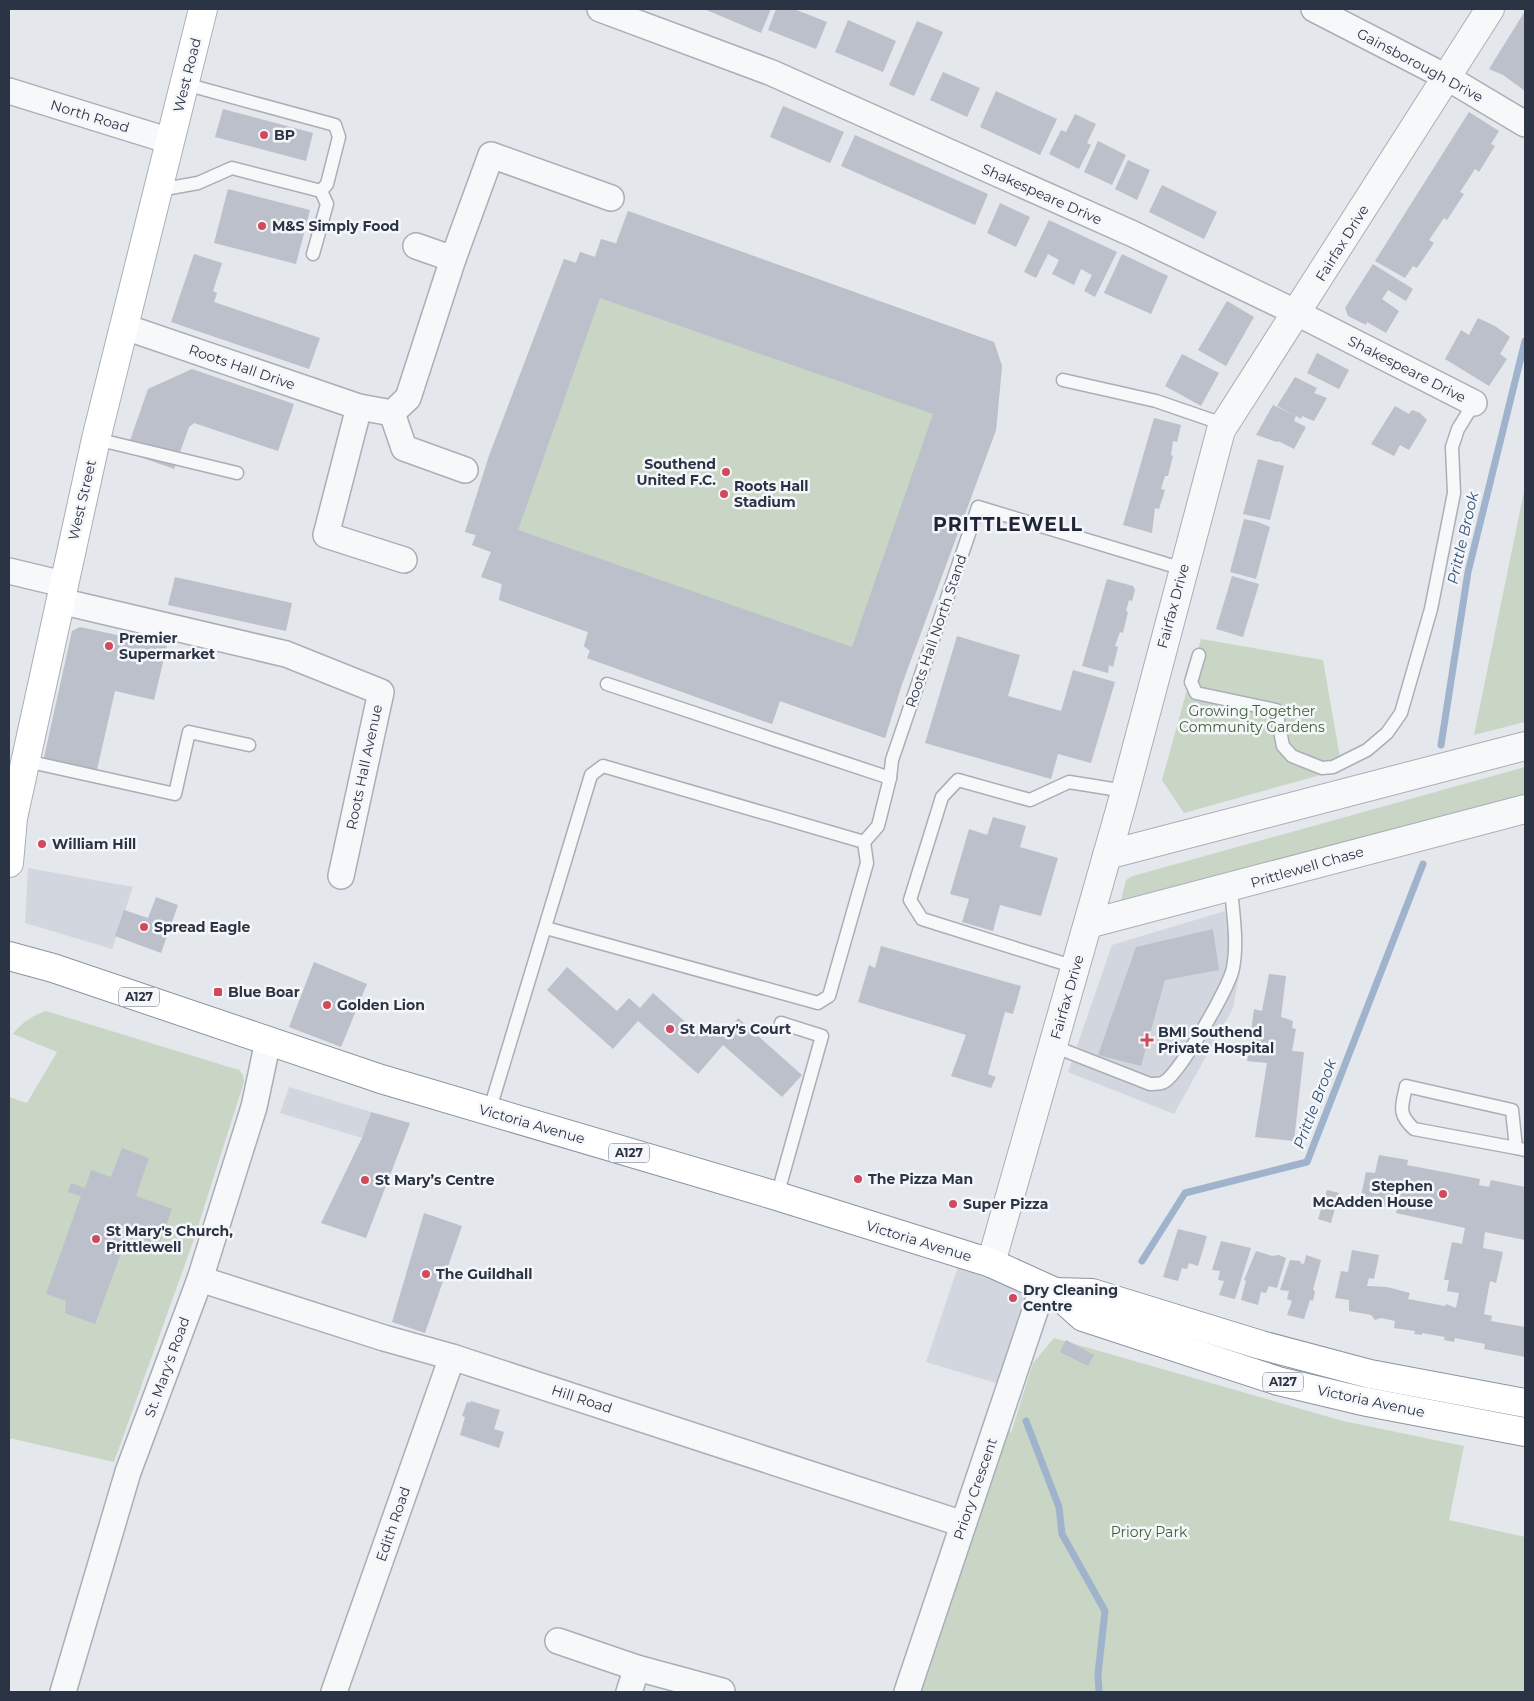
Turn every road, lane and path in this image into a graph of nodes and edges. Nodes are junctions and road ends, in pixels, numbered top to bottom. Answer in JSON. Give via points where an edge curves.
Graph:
{"nodes":[{"id":1,"x":203,"y":9,"type":"edge"},
{"id":2,"x":600,"y":9,"type":"edge"},
{"id":3,"x":1314,"y":9,"type":"edge"},
{"id":4,"x":1490,"y":9,"type":"edge"},
{"id":5,"x":1448,"y":78,"type":"junction"},
{"id":6,"x":185,"y":84,"type":"junction"},
{"id":7,"x":9,"y":92,"type":"edge"},
{"id":8,"x":1525,"y":124,"type":"edge"},
{"id":9,"x":170,"y":140,"type":"junction"},
{"id":10,"x":159,"y":190,"type":"junction"},
{"id":11,"x":321,"y":191,"type":"junction"},
{"id":12,"x":611,"y":198,"type":"dead end"},
{"id":13,"x":416,"y":246,"type":"dead end"},
{"id":14,"x":313,"y":254,"type":"dead end"},
{"id":15,"x":453,"y":259,"type":"junction"},
{"id":16,"x":1298,"y":313,"type":"junction"},
{"id":17,"x":125,"y":327,"type":"junction"},
{"id":18,"x":1063,"y":380,"type":"dead end"},
{"id":19,"x":1474,"y":403,"type":"joint"},
{"id":20,"x":359,"y":407,"type":"junction"},
{"id":21,"x":392,"y":413,"type":"junction"},
{"id":22,"x":1226,"y":425,"type":"junction"},
{"id":23,"x":96,"y":439,"type":"junction"},
{"id":24,"x":465,"y":470,"type":"dead end"},
{"id":25,"x":237,"y":473,"type":"dead end"},
{"id":26,"x":404,"y":560,"type":"dead end"},
{"id":27,"x":1183,"y":569,"type":"junction"},
{"id":28,"x":9,"y":571,"type":"edge"},
{"id":29,"x":62,"y":592,"type":"junction"},
{"id":30,"x":1199,"y":655,"type":"dead end"},
{"id":31,"x":607,"y":684,"type":"dead end"},
{"id":32,"x":249,"y":745,"type":"dead end"},
{"id":33,"x":1525,"y":746,"type":"edge"},
{"id":34,"x":26,"y":761,"type":"junction"},
{"id":35,"x":890,"y":778,"type":"junction"},
{"id":36,"x":1124,"y":797,"type":"junction"},
{"id":37,"x":1525,"y":809,"type":"edge"},
{"id":38,"x":864,"y":842,"type":"junction"},
{"id":39,"x":1157,"y":842,"type":"junction"},
{"id":40,"x":1108,"y":855,"type":"junction"},
{"id":41,"x":9,"y":863,"type":"edge"},
{"id":42,"x":341,"y":876,"type":"dead end"},
{"id":43,"x":1231,"y":888,"type":"junction"},
{"id":44,"x":1088,"y":924,"type":"junction"},
{"id":45,"x":546,"y":928,"type":"junction"},
{"id":46,"x":9,"y":956,"type":"edge"},
{"id":47,"x":1076,"y":968,"type":"junction"},
{"id":48,"x":781,"y":1023,"type":"dead end"},
{"id":49,"x":268,"y":1040,"type":"junction"},
{"id":50,"x":1053,"y":1046,"type":"junction"},
{"id":51,"x":489,"y":1112,"type":"junction"},
{"id":52,"x":1521,"y":1149,"type":"edge"},
{"id":53,"x":777,"y":1196,"type":"junction"},
{"id":54,"x":991,"y":1263,"type":"junction"},
{"id":55,"x":200,"y":1279,"type":"junction"},
{"id":56,"x":1049,"y":1289,"type":"junction"},
{"id":57,"x":452,"y":1357,"type":"junction"},
{"id":58,"x":1525,"y":1403,"type":"edge"},
{"id":59,"x":1525,"y":1432,"type":"edge"},
{"id":60,"x":963,"y":1524,"type":"junction"},
{"id":61,"x":558,"y":1641,"type":"dead end"},
{"id":62,"x":638,"y":1668,"type":"junction"},
{"id":63,"x":722,"y":1691,"type":"dead end"},
{"id":64,"x":63,"y":1692,"type":"edge"},
{"id":65,"x":334,"y":1692,"type":"edge"},
{"id":66,"x":629,"y":1692,"type":"edge"},
{"id":67,"x":907,"y":1692,"type":"edge"}],
"edges":[{"from":1,"to":6,"type":"main road","name":"West Road"},
{"from":2,"to":16,"type":"street","name":"Shakespeare Drive","via":[[772,73],[1132,234]]},
{"from":3,"to":5,"type":"street","name":"Gainsborough Drive"},
{"from":4,"to":5,"type":"street","name":"Fairfax Drive"},
{"from":5,"to":8,"type":"street","name":"Gainsborough Drive"},
{"from":5,"to":16,"type":"street","name":"Fairfax Drive"},
{"from":6,"to":9,"type":"main road","name":"West Road"},
{"from":6,"to":11,"type":"lane","via":[[335,125],[340,137],[327,184]]},
{"from":7,"to":9,"type":"street","name":"North Road"},
{"from":9,"to":10,"type":"main road","name":"West Street"},
{"from":10,"to":11,"type":"lane","via":[[198,183],[232,168]]},
{"from":10,"to":17,"type":"main road","name":"West Street"},
{"from":11,"to":14,"type":"lane","via":[[327,204]]},
{"from":12,"to":15,"type":"street","via":[[491,155]]},
{"from":13,"to":15,"type":"street"},
{"from":15,"to":21,"type":"street","via":[[408,398]]},
{"from":16,"to":19,"type":"street","name":"Shakespeare Drive"},
{"from":16,"to":22,"type":"street","name":"Fairfax Drive"},
{"from":17,"to":20,"type":"street","name":"Roots Hall Drive"},
{"from":17,"to":23,"type":"main road","name":"West Street"},
{"from":18,"to":22,"type":"lane","via":[[1156,401]]},
{"from":19,"to":30,"type":"lane","via":[[1458,429],[1452,447],[1454,493],[1431,609],[1401,713],[1387,733],[1367,750],[1333,767],[1322,768],[1306,763],[1292,756],[1283,746],[1276,710],[1196,693],[1191,682]]},
{"from":20,"to":21,"type":"street","name":"Roots Hall Drive"},
{"from":20,"to":26,"type":"street","via":[[326,535]]},
{"from":21,"to":24,"type":"street","via":[[404,448]]},
{"from":22,"to":27,"type":"street","name":"Fairfax Drive","via":[[1221,430]]},
{"from":23,"to":25,"type":"lane"},
{"from":23,"to":29,"type":"main road","name":"West Street"},
{"from":27,"to":35,"type":"lane","name":"Roots Hall North Stand","via":[[978,507],[892,760]]},
{"from":27,"to":36,"type":"street","name":"Fairfax Drive"},
{"from":28,"to":29,"type":"street"},
{"from":29,"to":34,"type":"main road","name":"West Street"},
{"from":29,"to":42,"type":"street","name":"Roots Hall Avenue","via":[[286,654],[381,692]]},
{"from":31,"to":35,"type":"lane"},
{"from":32,"to":34,"type":"lane","via":[[189,732],[175,794]]},
{"from":33,"to":39,"type":"street"},
{"from":34,"to":41,"type":"main road","name":"West Street","via":[[13,818]]},
{"from":35,"to":38,"type":"lane","name":"Roots Hall North Stand","via":[[878,826]]},
{"from":36,"to":39,"type":"street","via":[[1132,824],[1140,833]]},
{"from":36,"to":40,"type":"street","name":"Fairfax Drive"},
{"from":36,"to":47,"type":"lane","via":[[1069,782],[1030,800],[958,780],[942,797],[910,900],[922,919]]},
{"from":37,"to":43,"type":"street","name":"Prittlewell Chase"},
{"from":38,"to":45,"type":"lane","via":[[603,766],[591,775]]},
{"from":38,"to":45,"type":"lane","via":[[867,863],[829,996],[818,1003]]},
{"from":39,"to":40,"type":"street"},
{"from":40,"to":44,"type":"street","name":"Fairfax Drive"},
{"from":43,"to":44,"type":"street","name":"Prittlewell Chase"},
{"from":43,"to":50,"type":"lane","via":[[1235,936],[1233,970],[1174,1074],[1163,1083],[1150,1084]]},
{"from":44,"to":47,"type":"street","name":"Fairfax Drive"},
{"from":45,"to":51,"type":"lane"},
{"from":46,"to":49,"type":"main road","name":"Victoria Avenue","number":"A127"},
{"from":47,"to":50,"type":"street","name":"Fairfax Drive"},
{"from":48,"to":53,"type":"lane","via":[[822,1036]]},
{"from":49,"to":51,"type":"main road","name":"Victoria Avenue","number":"A127"},
{"from":49,"to":55,"type":"street","name":"St. Mary's Road","via":[[254,1107]]},
{"from":50,"to":54,"type":"street","name":"Fairfax Drive"},
{"from":51,"to":53,"type":"main road","name":"Victoria Avenue","number":"A127"},
{"from":52,"to":52,"type":"lane","via":[[1414,1129],[1401,1112],[1406,1086],[1512,1110]]},
{"from":53,"to":54,"type":"main road","name":"Victoria Avenue","number":"A127"},
{"from":54,"to":56,"type":"main road","name":"Victoria Avenue","number":"A127"},
{"from":55,"to":57,"type":"street","name":"Hill Road"},
{"from":55,"to":64,"type":"street","name":"St. Mary's Road","via":[[128,1472]]},
{"from":56,"to":58,"type":"main road","name":"Victoria Avenue","number":"A127","via":[[1092,1293],[1261,1346],[1370,1374]]},
{"from":56,"to":59,"type":"main road","name":"Victoria Avenue","number":"A127","via":[[1083,1317],[1278,1381],[1362,1401]]},
{"from":56,"to":60,"type":"street","name":"Priory Crescent"},
{"from":57,"to":60,"type":"street","name":"Hill Road"},
{"from":57,"to":65,"type":"street","name":"Edith Road"},
{"from":60,"to":67,"type":"street","name":"Priory Crescent"},
{"from":61,"to":62,"type":"street"},
{"from":62,"to":63,"type":"street"},
{"from":62,"to":66,"type":"street"}]}
